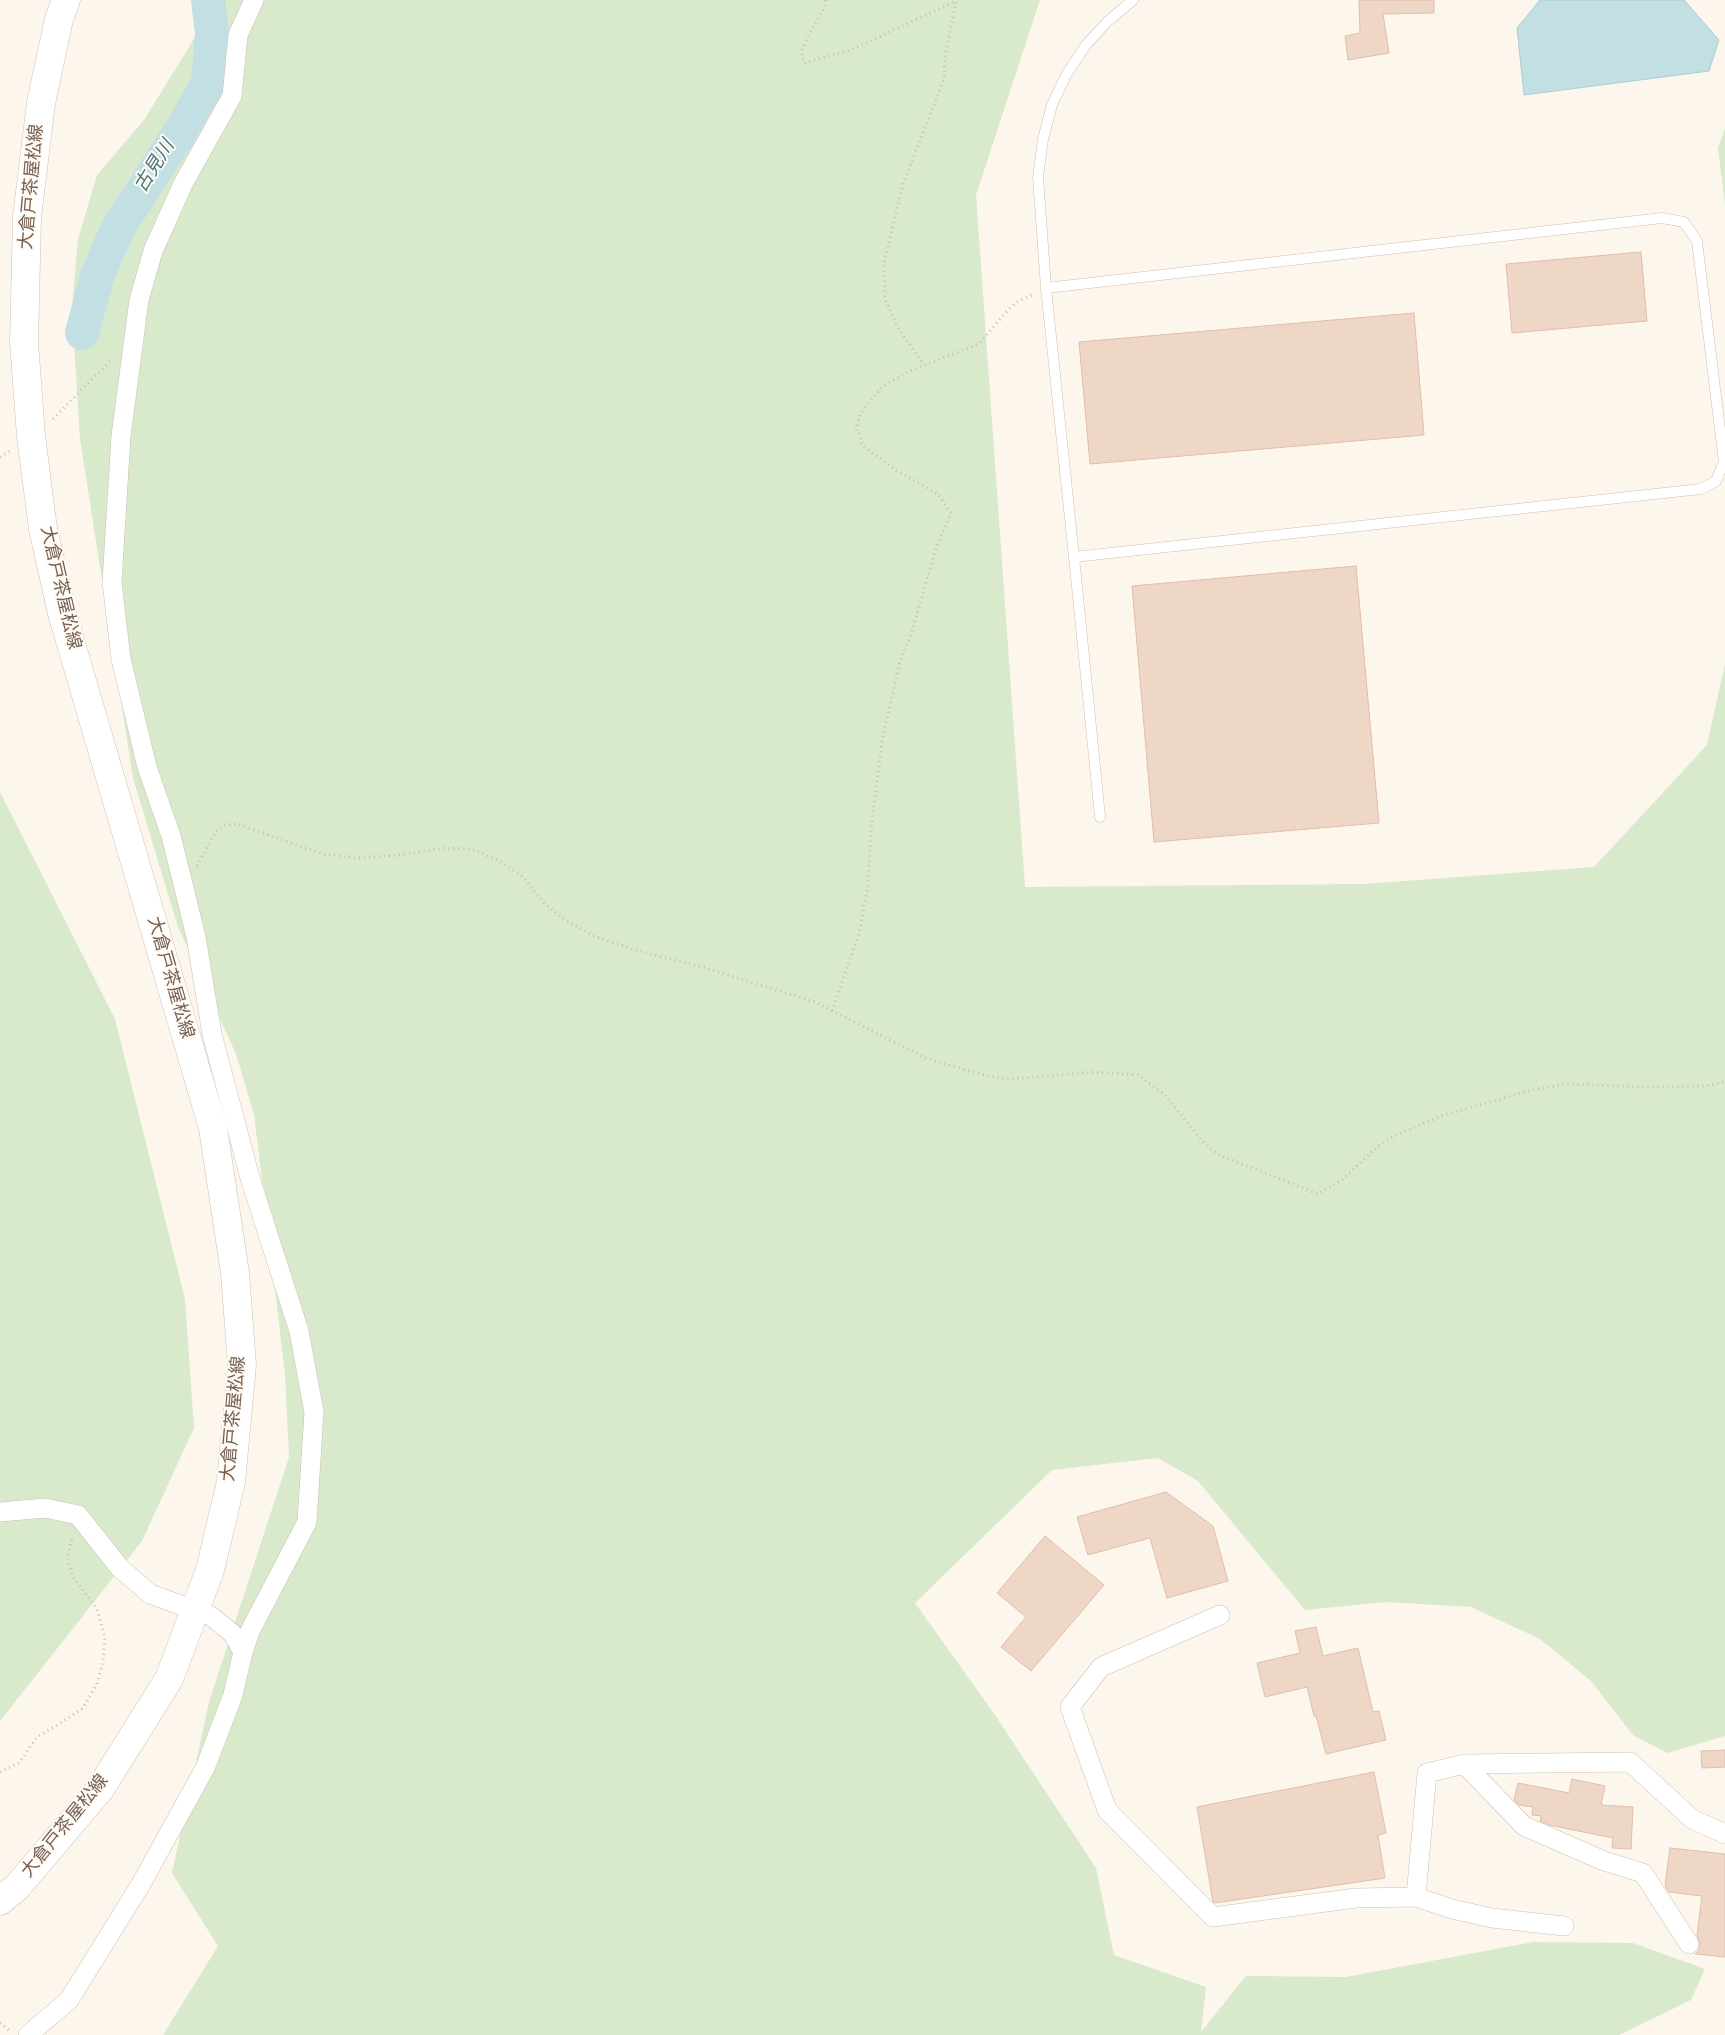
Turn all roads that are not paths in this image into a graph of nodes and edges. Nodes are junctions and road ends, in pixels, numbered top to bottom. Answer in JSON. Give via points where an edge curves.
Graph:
{"nodes":[{"id":1,"x":66,"y":0,"type":"edge"},
{"id":2,"x":254,"y":0,"type":"edge"},
{"id":3,"x":1132,"y":0,"type":"edge"},
{"id":4,"x":1046,"y":288,"type":"junction"},
{"id":5,"x":1074,"y":557,"type":"junction"},
{"id":6,"x":1100,"y":818,"type":"dead end"},
{"id":7,"x":0,"y":1512,"type":"edge"},
{"id":8,"x":195,"y":1611,"type":"junction"},
{"id":9,"x":1220,"y":1615,"type":"dead end"},
{"id":10,"x":243,"y":1652,"type":"junction"},
{"id":11,"x":1464,"y":1764,"type":"junction"},
{"id":12,"x":1725,"y":1834,"type":"edge"},
{"id":13,"x":1416,"y":1897,"type":"junction"},
{"id":14,"x":0,"y":1901,"type":"edge"},
{"id":15,"x":1564,"y":1926,"type":"dead end"},
{"id":16,"x":1689,"y":1944,"type":"dead end"},
{"id":17,"x":28,"y":2035,"type":"edge"}],
"edges":[{"from":1,"to":8,"type":"street","name":"大倉戸茶屋松線","via":[[41,103],[27,217],[24,342],[43,529],[62,612],[213,1128],[235,1273],[242,1365],[231,1482],[210,1570]]},
{"from":2,"to":10,"type":"street","via":[[238,35],[232,96],[184,184],[153,251],[139,300],[120,436],[112,582],[121,659],[196,937],[212,1034],[250,1178],[299,1331],[314,1412],[307,1522],[251,1629]]},
{"from":3,"to":4,"type":"lane","via":[[1086,44],[1066,75],[1052,106],[1038,177]]},
{"from":4,"to":5,"type":"lane"},
{"from":4,"to":5,"type":"lane","via":[[1662,218],[1684,222],[1697,241],[1724,462],[1716,481],[1700,489]]},
{"from":5,"to":6,"type":"lane"},
{"from":7,"to":8,"type":"street","via":[[45,1508],[78,1515],[120,1568],[150,1594]]},
{"from":8,"to":10,"type":"street","via":[[211,1616],[226,1627]]},
{"from":8,"to":14,"type":"street","name":"大倉戸茶屋松線","via":[[169,1679],[100,1789],[17,1887]]},
{"from":9,"to":13,"type":"street","via":[[1101,1667],[1070,1707],[1107,1810],[1213,1917],[1356,1898]]},
{"from":10,"to":17,"type":"street","via":[[233,1695],[205,1768],[141,1884],[69,2000]]},
{"from":11,"to":12,"type":"street","via":[[1630,1762],[1692,1819]]},
{"from":11,"to":13,"type":"street","via":[[1427,1773]]},
{"from":11,"to":16,"type":"street","via":[[1524,1826],[1643,1873]]},
{"from":13,"to":15,"type":"street","via":[[1492,1918]]}]}
